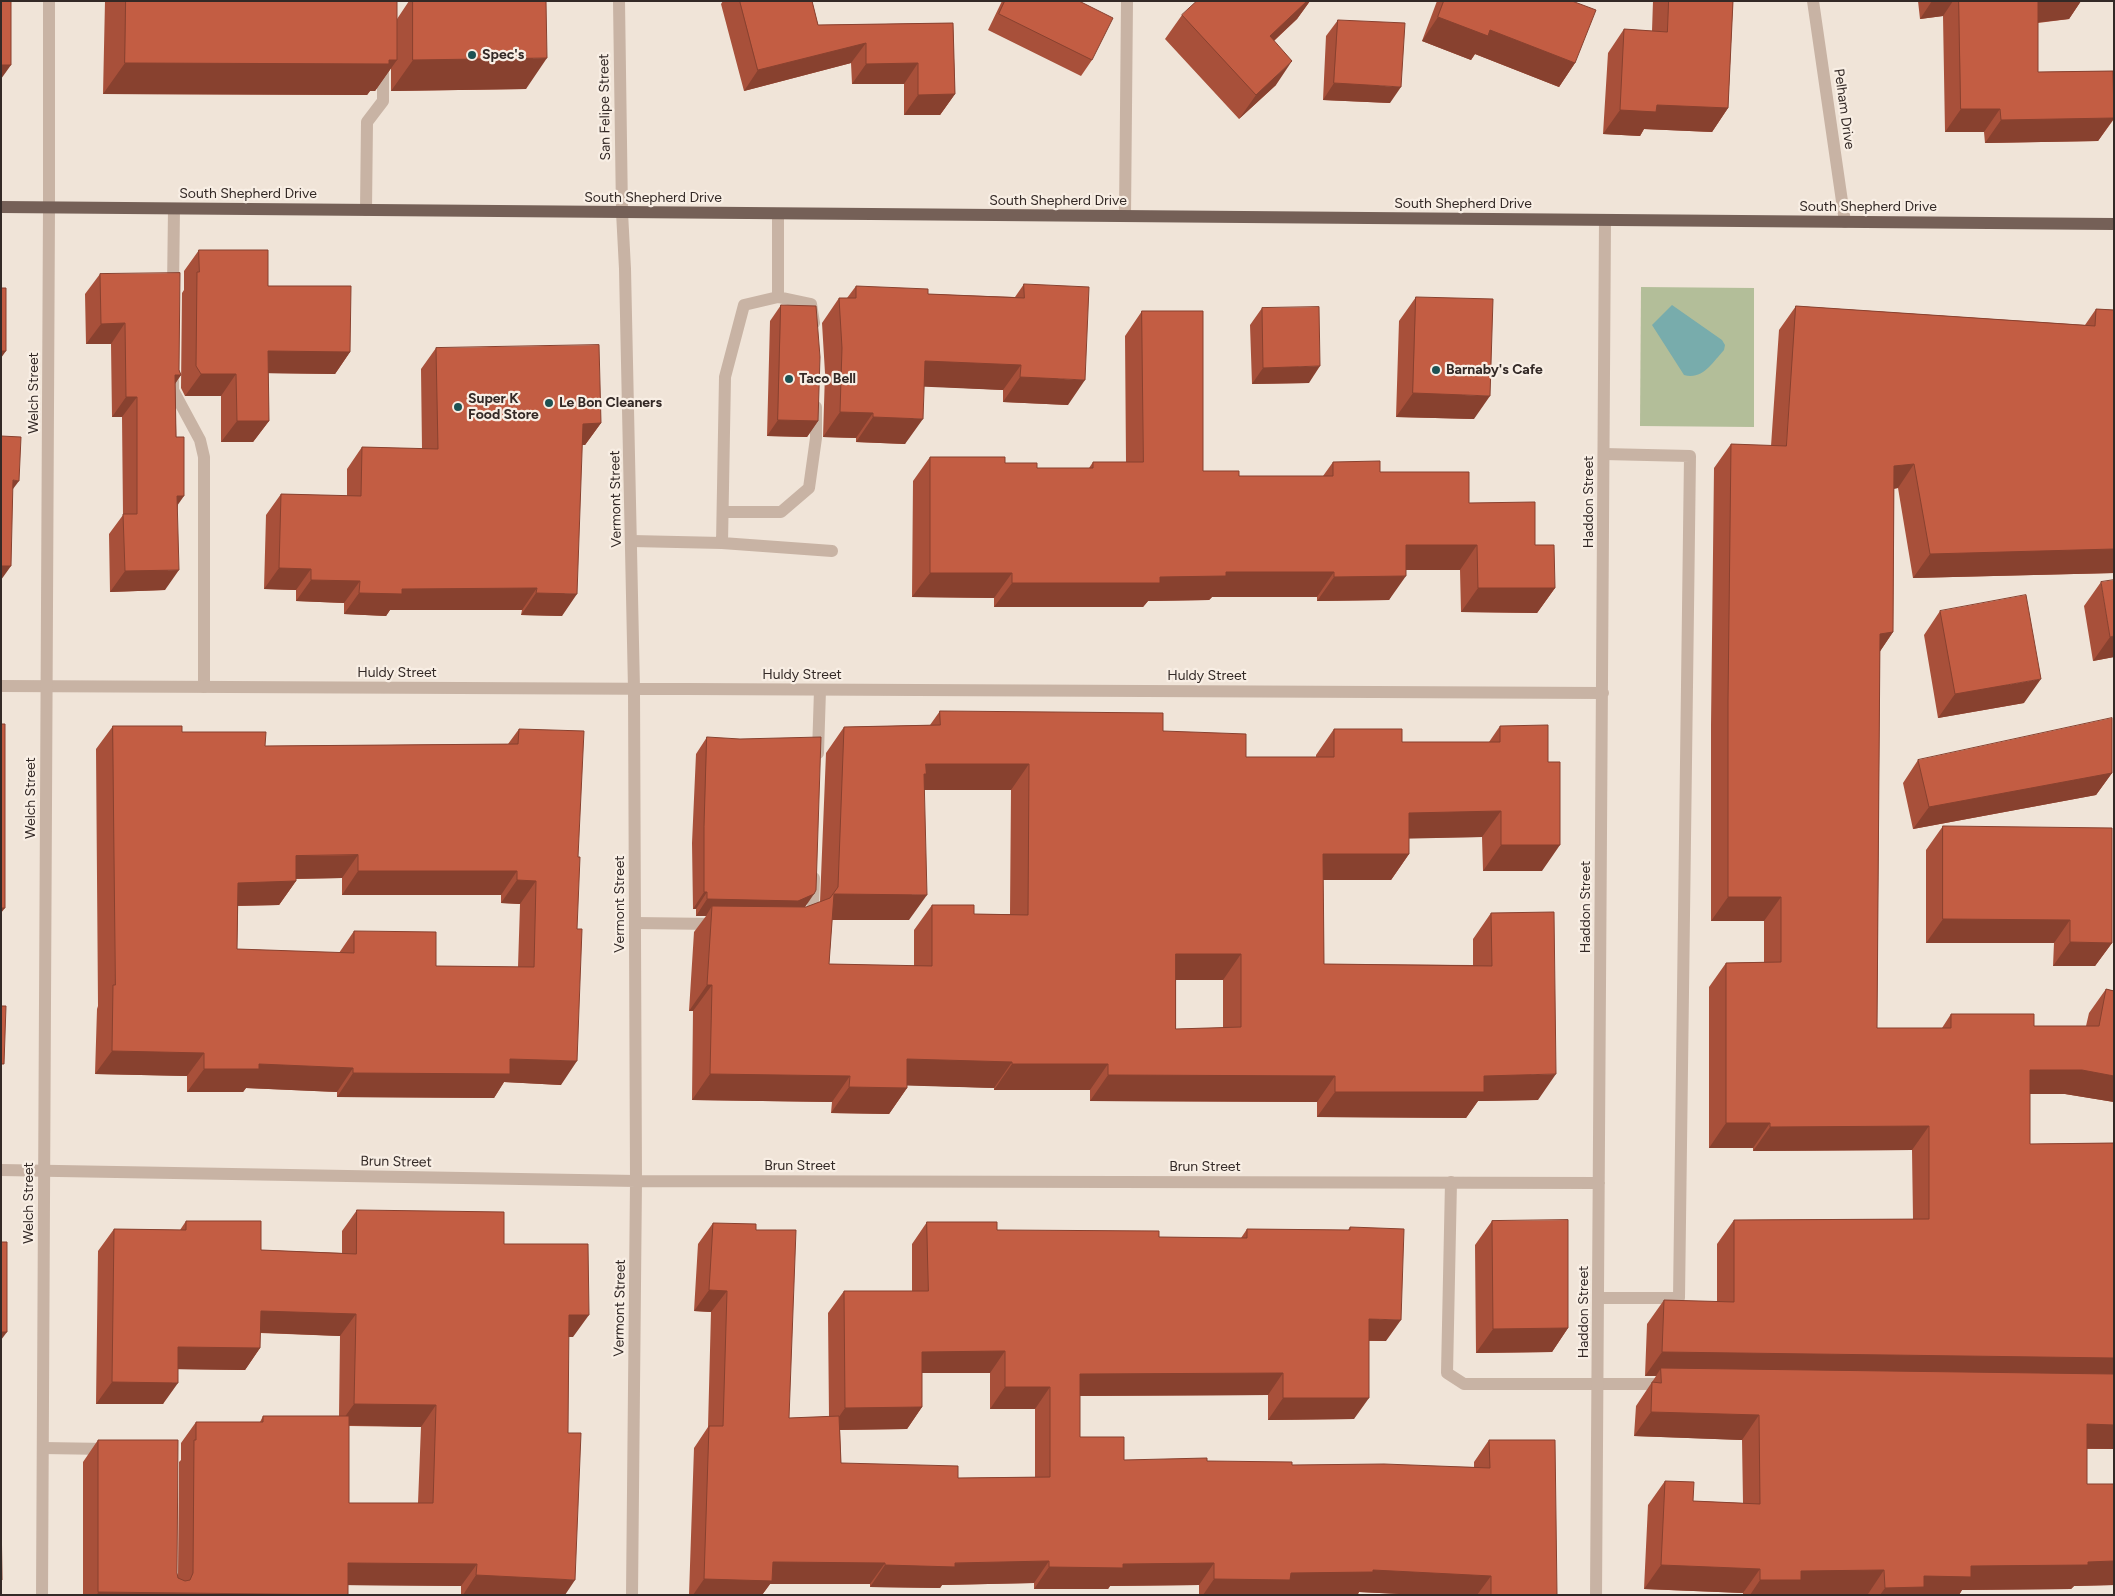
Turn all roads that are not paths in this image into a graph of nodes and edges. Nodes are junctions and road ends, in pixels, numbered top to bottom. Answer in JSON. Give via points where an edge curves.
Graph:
{"nodes":[{"id":1,"x":49,"y":1,"type":"edge"},
{"id":2,"x":618,"y":1,"type":"edge"},
{"id":3,"x":1127,"y":1,"type":"edge"},
{"id":4,"x":1813,"y":1,"type":"edge"},
{"id":5,"x":383,"y":51,"type":"edge"},
{"id":6,"x":1,"y":207,"type":"edge"},
{"id":7,"x":50,"y":208,"type":"junction"},
{"id":8,"x":174,"y":209,"type":"junction"},
{"id":9,"x":366,"y":210,"type":"junction"},
{"id":10,"x":622,"y":212,"type":"junction"},
{"id":11,"x":778,"y":214,"type":"junction"},
{"id":12,"x":1125,"y":216,"type":"junction"},
{"id":13,"x":1605,"y":220,"type":"junction"},
{"id":14,"x":1846,"y":222,"type":"junction"},
{"id":15,"x":2114,"y":224,"type":"edge"},
{"id":16,"x":778,"y":297,"type":"junction"},
{"id":17,"x":173,"y":304,"type":"edge"},
{"id":18,"x":816,"y":340,"type":"edge"},
{"id":19,"x":173,"y":371,"type":"edge"},
{"id":20,"x":816,"y":399,"type":"edge"},
{"id":21,"x":1604,"y":454,"type":"junction"},
{"id":22,"x":724,"y":512,"type":"junction"},
{"id":23,"x":632,"y":541,"type":"junction"},
{"id":24,"x":722,"y":543,"type":"junction"},
{"id":25,"x":832,"y":551,"type":"dead end"},
{"id":26,"x":1,"y":686,"type":"edge"},
{"id":27,"x":47,"y":686,"type":"junction"},
{"id":28,"x":204,"y":687,"type":"junction"},
{"id":29,"x":634,"y":689,"type":"junction"},
{"id":30,"x":820,"y":690,"type":"junction"},
{"id":31,"x":1603,"y":693,"type":"junction"},
{"id":32,"x":818,"y":769,"type":"edge"},
{"id":33,"x":814,"y":869,"type":"edge"},
{"id":34,"x":794,"y":922,"type":"edge"},
{"id":35,"x":635,"y":924,"type":"junction"},
{"id":36,"x":728,"y":924,"type":"edge"},
{"id":37,"x":1,"y":1170,"type":"edge"},
{"id":38,"x":44,"y":1171,"type":"junction"},
{"id":39,"x":636,"y":1180,"type":"junction"},
{"id":40,"x":1451,"y":1182,"type":"junction"},
{"id":41,"x":1600,"y":1182,"type":"junction"},
{"id":42,"x":1599,"y":1298,"type":"junction"},
{"id":43,"x":1598,"y":1384,"type":"junction"},
{"id":44,"x":1675,"y":1384,"type":"edge"},
{"id":45,"x":43,"y":1448,"type":"junction"},
{"id":46,"x":122,"y":1450,"type":"edge"},
{"id":47,"x":42,"y":1595,"type":"edge"},
{"id":48,"x":632,"y":1595,"type":"edge"},
{"id":49,"x":1596,"y":1595,"type":"edge"}],
"edges":[{"from":1,"to":7,"type":"street","name":"Welch Street"},
{"from":2,"to":10,"type":"street","name":"San Felipe Street"},
{"from":3,"to":12,"type":"street"},
{"from":4,"to":14,"type":"street","name":"Pelham Drive"},
{"from":5,"to":9,"type":"street","via":[[383,100],[367,122]]},
{"from":6,"to":7,"type":"main road","name":"South Shepherd Drive"},
{"from":7,"to":8,"type":"main road","name":"South Shepherd Drive"},
{"from":7,"to":27,"type":"street","name":"Welch Street"},
{"from":8,"to":9,"type":"main road","name":"South Shepherd Drive"},
{"from":8,"to":17,"type":"street"},
{"from":9,"to":10,"type":"main road","name":"South Shepherd Drive"},
{"from":10,"to":11,"type":"main road","name":"South Shepherd Drive"},
{"from":10,"to":23,"type":"street","name":"Vermont Street"},
{"from":11,"to":12,"type":"main road","name":"South Shepherd Drive"},
{"from":11,"to":16,"type":"street"},
{"from":12,"to":13,"type":"main road","name":"South Shepherd Drive"},
{"from":13,"to":14,"type":"main road","name":"South Shepherd Drive"},
{"from":13,"to":21,"type":"street","name":"Haddon Street"},
{"from":14,"to":15,"type":"main road","name":"South Shepherd Drive"},
{"from":16,"to":18,"type":"street","via":[[811,304]]},
{"from":16,"to":22,"type":"street","via":[[744,305],[725,377]]},
{"from":19,"to":28,"type":"street","via":[[173,390],[200,440],[204,457]]},
{"from":20,"to":22,"type":"street","via":[[816,438],[809,488],[781,512]]},
{"from":21,"to":31,"type":"street","name":"Haddon Street"},
{"from":21,"to":42,"type":"street","via":[[1690,456],[1678,1298]]},
{"from":22,"to":24,"type":"street"},
{"from":23,"to":24,"type":"street"},
{"from":23,"to":29,"type":"street","name":"Vermont Street"},
{"from":24,"to":25,"type":"street"},
{"from":26,"to":27,"type":"street","name":"Huldy Street"},
{"from":27,"to":28,"type":"street","name":"Huldy Street"},
{"from":27,"to":38,"type":"street","name":"Welch Street"},
{"from":28,"to":29,"type":"street","name":"Huldy Street"},
{"from":29,"to":30,"type":"street","name":"Huldy Street"},
{"from":29,"to":35,"type":"street","name":"Vermont Street"},
{"from":30,"to":31,"type":"street","name":"Huldy Street"},
{"from":30,"to":32,"type":"street"},
{"from":31,"to":41,"type":"street","name":"Haddon Street"},
{"from":33,"to":34,"type":"street","via":[[813,909],[808,917]]},
{"from":35,"to":36,"type":"street"},
{"from":35,"to":39,"type":"street","name":"Vermont Street"},
{"from":37,"to":38,"type":"street","name":"Brun Street"},
{"from":38,"to":39,"type":"street","name":"Brun Street"},
{"from":38,"to":45,"type":"street","name":"Welch Street"},
{"from":39,"to":40,"type":"street","name":"Brun Street"},
{"from":39,"to":48,"type":"street","name":"Vermont Street"},
{"from":40,"to":41,"type":"street","name":"Brun Street"},
{"from":40,"to":43,"type":"street","via":[[1447,1372],[1464,1384]]},
{"from":41,"to":42,"type":"street","name":"Haddon Street"},
{"from":42,"to":43,"type":"street","name":"Haddon Street"},
{"from":43,"to":44,"type":"street"},
{"from":43,"to":49,"type":"street","name":"Haddon Street"},
{"from":45,"to":46,"type":"street"},
{"from":45,"to":47,"type":"street","name":"Welch Street"}]}
